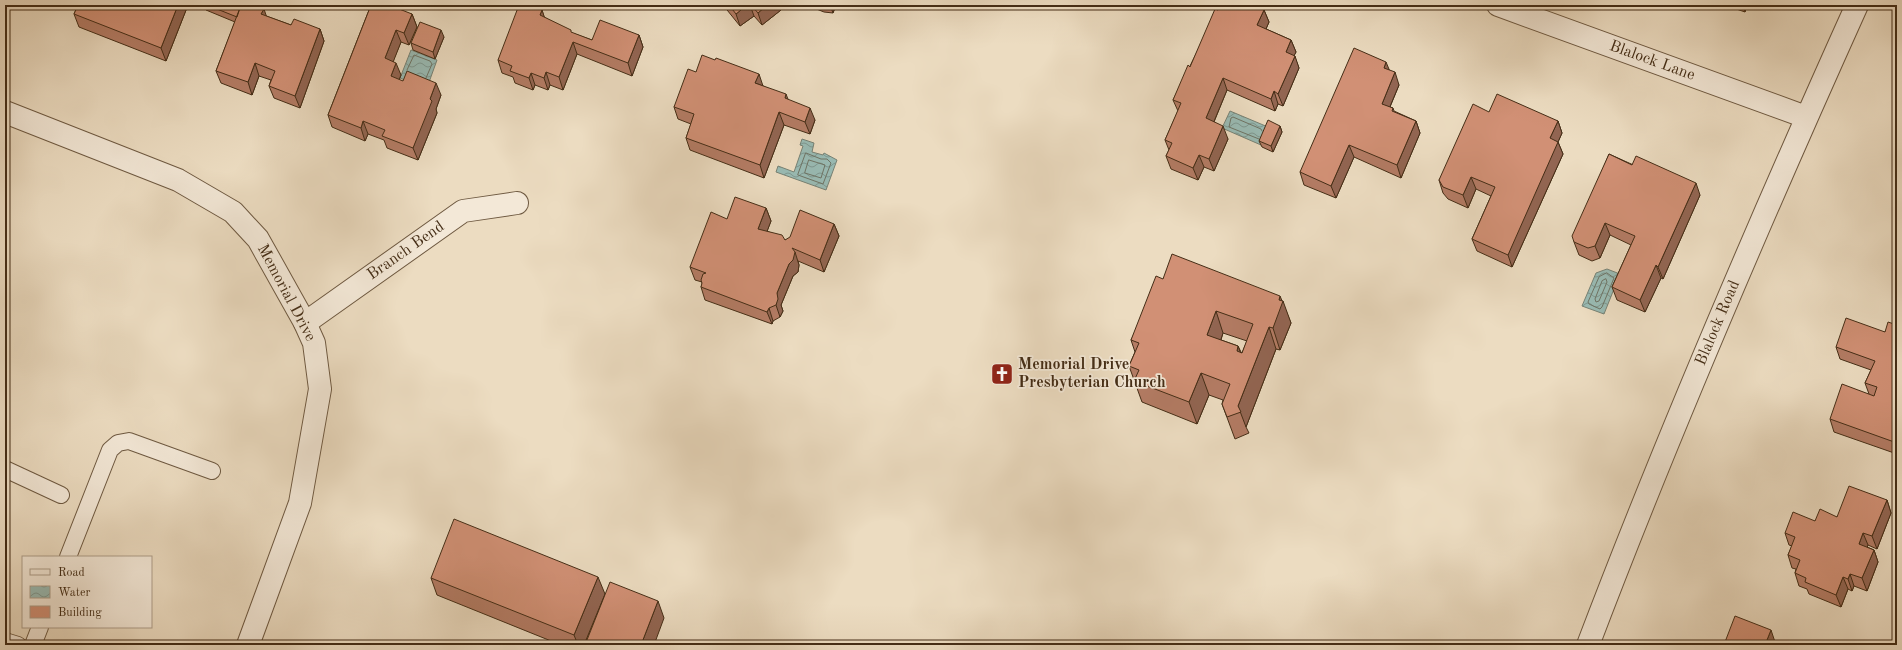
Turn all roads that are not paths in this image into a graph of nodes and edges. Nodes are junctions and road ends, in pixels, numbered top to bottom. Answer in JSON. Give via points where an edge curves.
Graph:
{"nodes":[{"id":1,"x":1498,"y":5,"type":"edge"},
{"id":2,"x":1857,"y":5,"type":"edge"},
{"id":3,"x":5,"y":112,"type":"edge"},
{"id":4,"x":1806,"y":118,"type":"junction"},
{"id":5,"x":517,"y":204,"type":"dead end"},
{"id":6,"x":305,"y":323,"type":"junction"},
{"id":7,"x":5,"y":469,"type":"edge"},
{"id":8,"x":212,"y":471,"type":"dead end"},
{"id":9,"x":61,"y":495,"type":"dead end"},
{"id":10,"x":68,"y":556,"type":"edge"},
{"id":11,"x":40,"y":628,"type":"edge"},
{"id":12,"x":5,"y":641,"type":"edge"},
{"id":13,"x":18,"y":645,"type":"edge"},
{"id":14,"x":33,"y":645,"type":"edge"},
{"id":15,"x":248,"y":645,"type":"edge"},
{"id":16,"x":1588,"y":645,"type":"edge"}],
"edges":[{"from":1,"to":4,"type":"street","name":"Blalock Lane"},
{"from":2,"to":4,"type":"street","name":"Blalock Road"},
{"from":3,"to":6,"type":"street","name":"Memorial Drive","via":[[178,180],[233,212],[258,239]]},
{"from":4,"to":16,"type":"street","name":"Blalock Road","via":[[1694,380]]},
{"from":5,"to":6,"type":"street","name":"Branch Bend","via":[[463,211]]},
{"from":6,"to":15,"type":"street","name":"Memorial Drive","via":[[314,343],[320,389],[300,503]]},
{"from":7,"to":9,"type":"lane"},
{"from":8,"to":10,"type":"lane","via":[[129,441],[118,442],[110,450]]},
{"from":11,"to":14,"type":"lane"},
{"from":12,"to":13,"type":"lane"}]}
